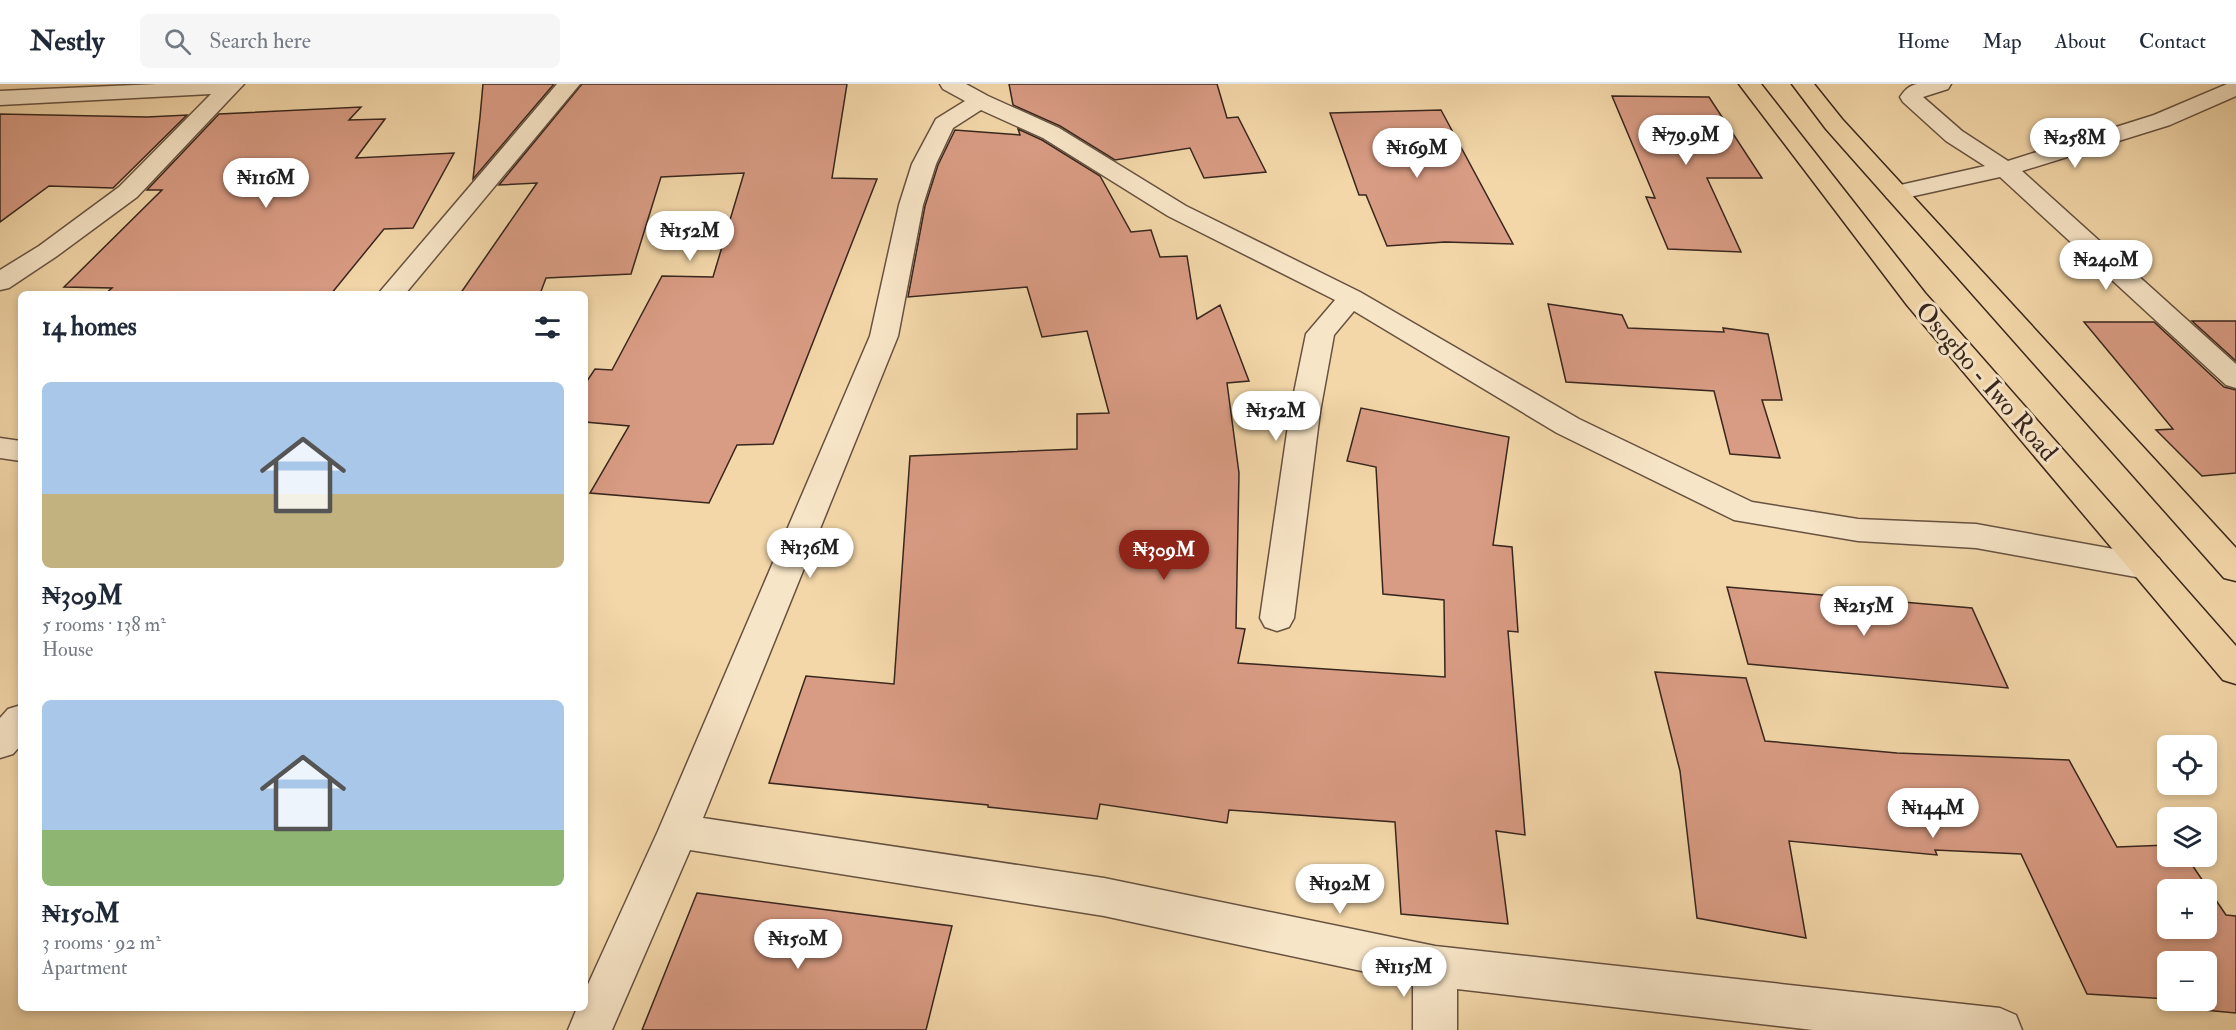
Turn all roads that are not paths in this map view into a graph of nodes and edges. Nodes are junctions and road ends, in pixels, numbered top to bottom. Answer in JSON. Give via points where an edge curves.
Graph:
{"nodes":[{"id":1,"x":569,"y":84,"type":"edge"},
{"id":2,"x":951,"y":84,"type":"edge"},
{"id":3,"x":1750,"y":84,"type":"edge"},
{"id":4,"x":1803,"y":84,"type":"edge"},
{"id":5,"x":1940,"y":84,"type":"edge"},
{"id":6,"x":231,"y":85,"type":"edge"},
{"id":7,"x":2236,"y":88,"type":"edge"},
{"id":8,"x":0,"y":98,"type":"edge"},
{"id":9,"x":980,"y":101,"type":"junction"},
{"id":10,"x":2005,"y":169,"type":"junction"},
{"id":11,"x":1896,"y":193,"type":"junction"},
{"id":12,"x":0,"y":282,"type":"edge"},
{"id":13,"x":395,"y":291,"type":"edge"},
{"id":14,"x":1351,"y":298,"type":"junction"},
{"id":15,"x":2236,"y":379,"type":"edge"},
{"id":16,"x":0,"y":448,"type":"edge"},
{"id":17,"x":18,"y":451,"type":"edge"},
{"id":18,"x":2147,"y":567,"type":"junction"},
{"id":19,"x":2236,"y":569,"type":"edge"},
{"id":20,"x":1277,"y":618,"type":"dead end"},
{"id":21,"x":2236,"y":670,"type":"edge"},
{"id":22,"x":18,"y":723,"type":"edge"},
{"id":23,"x":0,"y":743,"type":"edge"},
{"id":24,"x":678,"y":831,"type":"junction"},
{"id":25,"x":1435,"y":966,"type":"junction"},
{"id":26,"x":590,"y":1030,"type":"edge"},
{"id":27,"x":1436,"y":1030,"type":"edge"},
{"id":28,"x":2000,"y":1030,"type":"edge"}],
"edges":[{"from":1,"to":13,"type":"street"},
{"from":2,"to":9,"type":"street"},
{"from":3,"to":18,"type":"main road","name":"Osogbo - Iwo Road","via":[[1916,299]]},
{"from":4,"to":11,"type":"main road"},
{"from":5,"to":10,"type":"street","via":[[1916,91],[1911,97],[1954,136]]},
{"from":6,"to":8,"type":"street"},
{"from":6,"to":12,"type":"street","via":[[128,192]]},
{"from":7,"to":10,"type":"street","via":[[2162,120]]},
{"from":9,"to":14,"type":"street","via":[[1051,133],[1177,211]]},
{"from":9,"to":24,"type":"street","via":[[944,124],[924,164],[911,205],[884,336]]},
{"from":10,"to":11,"type":"street"},
{"from":10,"to":15,"type":"street"},
{"from":11,"to":19,"type":"main road"},
{"from":14,"to":18,"type":"street","via":[[1569,426],[1744,512],[1858,530],[1976,536]]},
{"from":14,"to":20,"type":"street","via":[[1320,334],[1305,412]]},
{"from":16,"to":17,"type":"street"},
{"from":18,"to":21,"type":"main road","name":"Osogbo - Iwo Road"},
{"from":22,"to":23,"type":"street"},
{"from":24,"to":25,"type":"street","via":[[1104,897]]},
{"from":24,"to":26,"type":"street"},
{"from":25,"to":27,"type":"street"},
{"from":25,"to":28,"type":"street"}]}
